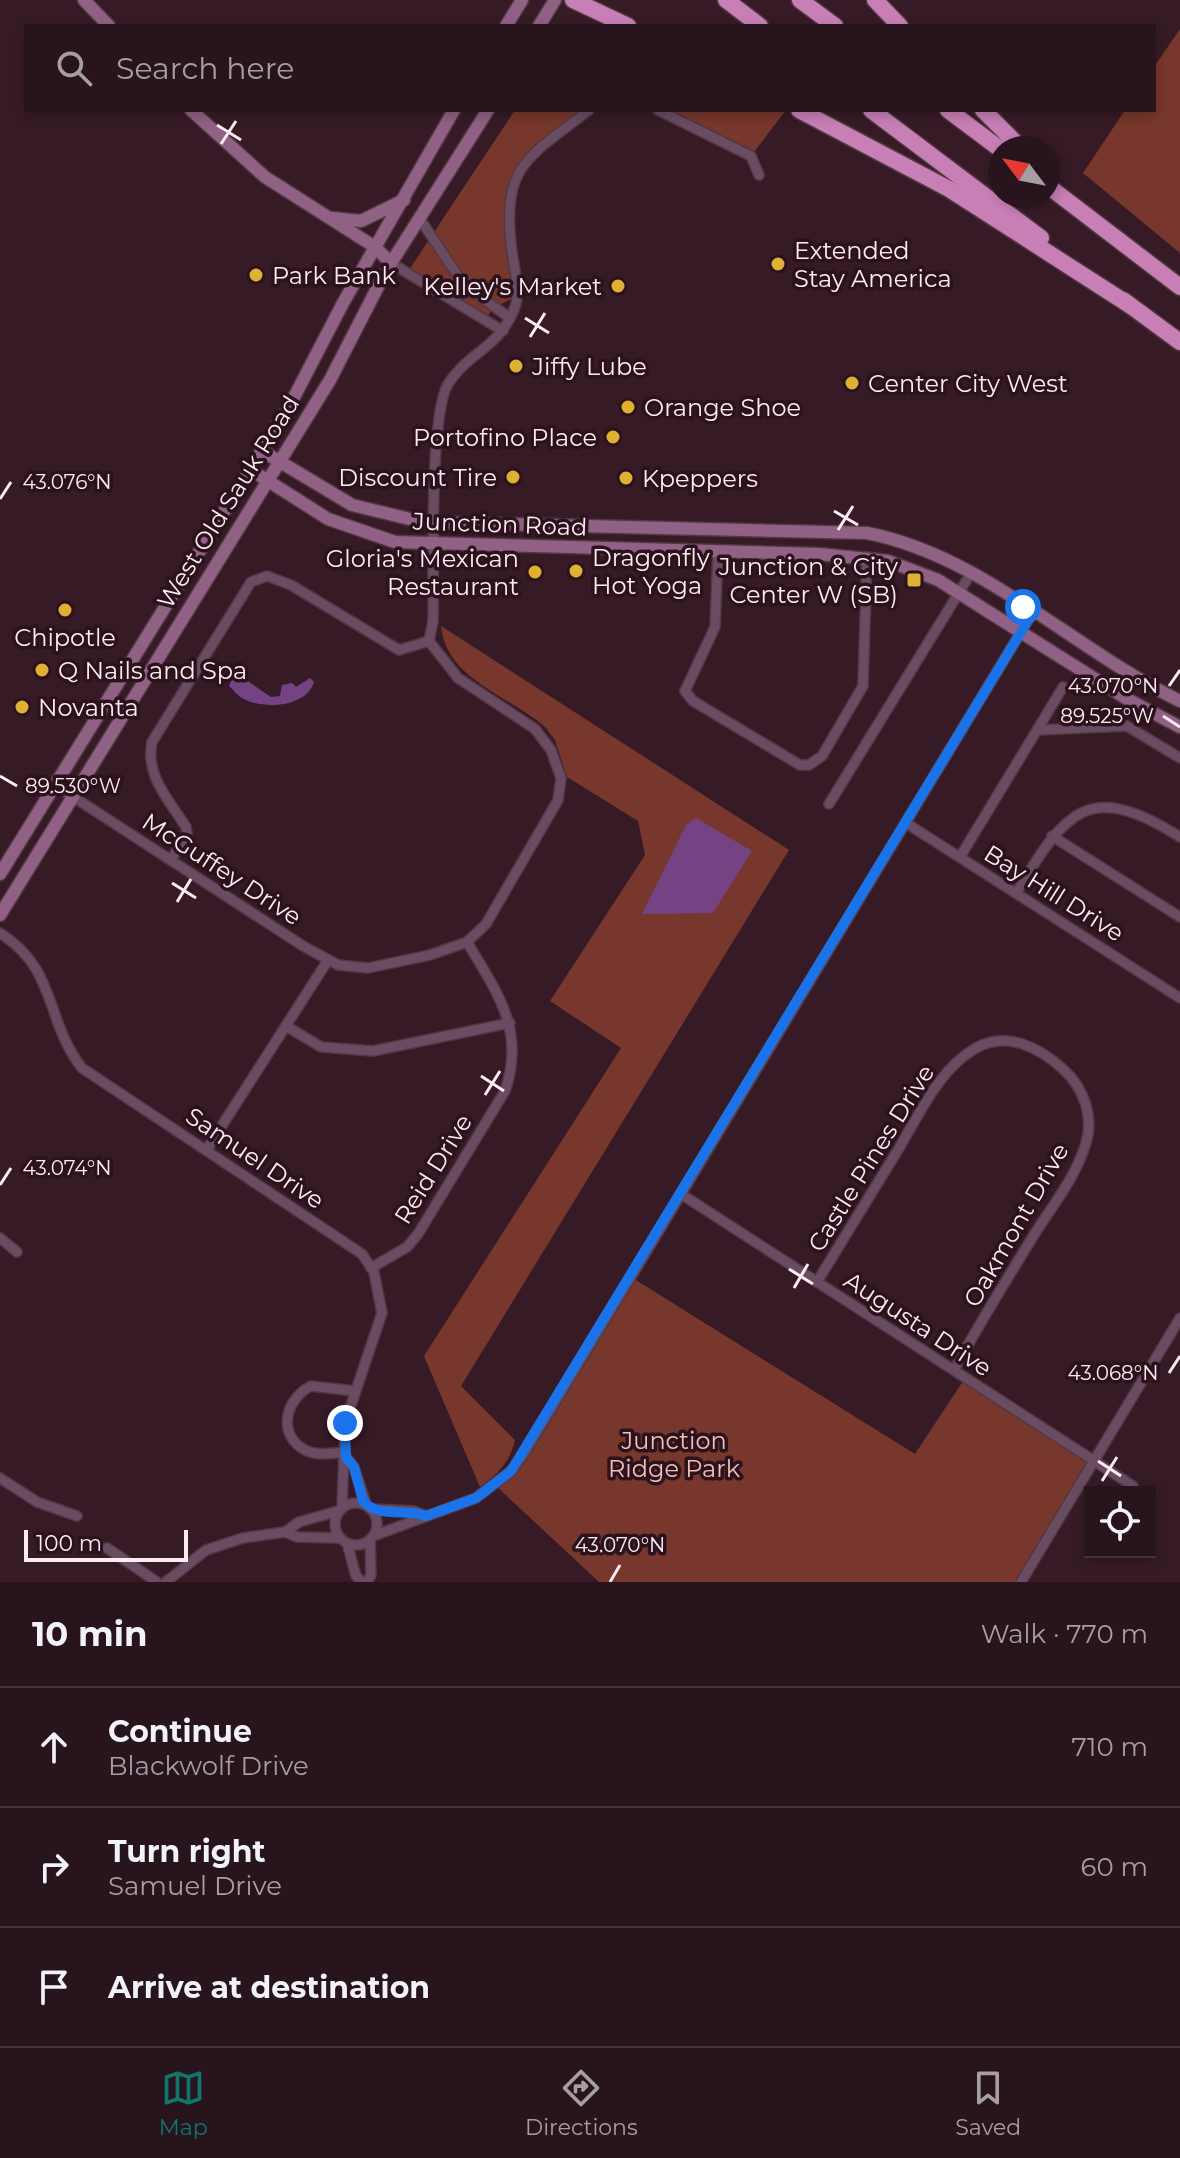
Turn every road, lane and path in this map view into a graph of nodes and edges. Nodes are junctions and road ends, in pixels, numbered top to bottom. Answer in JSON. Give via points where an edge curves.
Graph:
{"nodes":[{"id":1,"x":84,"y":0,"type":"edge"},
{"id":2,"x":522,"y":0,"type":"edge"},
{"id":3,"x":555,"y":0,"type":"edge"},
{"id":4,"x":573,"y":0,"type":"edge"},
{"id":5,"x":726,"y":0,"type":"edge"},
{"id":6,"x":800,"y":0,"type":"edge"},
{"id":7,"x":875,"y":0,"type":"edge"},
{"id":8,"x":107,"y":24,"type":"edge"},
{"id":9,"x":507,"y":24,"type":"edge"},
{"id":10,"x":540,"y":24,"type":"edge"},
{"id":11,"x":624,"y":24,"type":"edge"},
{"id":12,"x":757,"y":24,"type":"edge"},
{"id":13,"x":832,"y":24,"type":"edge"},
{"id":14,"x":898,"y":24,"type":"edge"},
{"id":15,"x":193,"y":112,"type":"edge"},
{"id":16,"x":453,"y":112,"type":"edge"},
{"id":17,"x":487,"y":112,"type":"edge"},
{"id":18,"x":586,"y":112,"type":"edge"},
{"id":19,"x":662,"y":112,"type":"edge"},
{"id":20,"x":803,"y":112,"type":"edge"},
{"id":21,"x":874,"y":112,"type":"edge"},
{"id":22,"x":951,"y":112,"type":"edge"},
{"id":23,"x":985,"y":112,"type":"edge"},
{"id":24,"x":1009,"y":136,"type":"edge"},
{"id":25,"x":988,"y":140,"type":"edge"},
{"id":26,"x":759,"y":175,"type":"dead end"},
{"id":27,"x":1060,"y":184,"type":"edge"},
{"id":28,"x":1060,"y":195,"type":"edge"},
{"id":29,"x":405,"y":199,"type":"junction"},
{"id":30,"x":328,"y":218,"type":"junction"},
{"id":31,"x":420,"y":219,"type":"junction"},
{"id":32,"x":375,"y":247,"type":"junction"},
{"id":33,"x":391,"y":263,"type":"junction"},
{"id":34,"x":1152,"y":266,"type":"junction"},
{"id":35,"x":1180,"y":287,"type":"edge"},
{"id":36,"x":1131,"y":306,"type":"junction"},
{"id":37,"x":510,"y":318,"type":"junction"},
{"id":38,"x":503,"y":331,"type":"junction"},
{"id":39,"x":1180,"y":342,"type":"edge"},
{"id":40,"x":262,"y":451,"type":"junction"},
{"id":41,"x":280,"y":462,"type":"junction"},
{"id":42,"x":251,"y":470,"type":"junction"},
{"id":43,"x":268,"y":481,"type":"junction"},
{"id":44,"x":435,"y":522,"type":"junction"},
{"id":45,"x":435,"y":545,"type":"junction"},
{"id":46,"x":718,"y":553,"type":"junction"},
{"id":47,"x":867,"y":557,"type":"junction"},
{"id":48,"x":971,"y":573,"type":"junction"},
{"id":49,"x":959,"y":592,"type":"junction"},
{"id":50,"x":1033,"y":612,"type":"junction"},
{"id":51,"x":1021,"y":632,"type":"junction"},
{"id":52,"x":429,"y":641,"type":"junction"},
{"id":53,"x":1063,"y":687,"type":"dead end"},
{"id":54,"x":1180,"y":701,"type":"edge"},
{"id":55,"x":1180,"y":727,"type":"edge"},
{"id":56,"x":1037,"y":730,"type":"junction"},
{"id":57,"x":1180,"y":758,"type":"edge"},
{"id":58,"x":55,"y":785,"type":"junction"},
{"id":59,"x":72,"y":796,"type":"junction"},
{"id":60,"x":829,"y":804,"type":"dead end"},
{"id":61,"x":906,"y":823,"type":"junction"},
{"id":62,"x":1052,"y":836,"type":"junction"},
{"id":63,"x":1180,"y":837,"type":"edge"},
{"id":64,"x":960,"y":857,"type":"junction"},
{"id":65,"x":171,"y":860,"type":"junction"},
{"id":66,"x":0,"y":874,"type":"edge"},
{"id":67,"x":1016,"y":893,"type":"junction"},
{"id":68,"x":0,"y":915,"type":"edge"},
{"id":69,"x":1180,"y":917,"type":"edge"},
{"id":70,"x":0,"y":933,"type":"edge"},
{"id":71,"x":467,"y":942,"type":"junction"},
{"id":72,"x":328,"y":960,"type":"junction"},
{"id":73,"x":1180,"y":998,"type":"edge"},
{"id":74,"x":510,"y":1023,"type":"junction"},
{"id":75,"x":286,"y":1026,"type":"junction"},
{"id":76,"x":1050,"y":1058,"type":"joint"},
{"id":77,"x":207,"y":1149,"type":"junction"},
{"id":78,"x":681,"y":1194,"type":"junction"},
{"id":79,"x":0,"y":1238,"type":"edge"},
{"id":80,"x":17,"y":1252,"type":"dead end"},
{"id":81,"x":371,"y":1268,"type":"junction"},
{"id":82,"x":817,"y":1282,"type":"junction"},
{"id":83,"x":1180,"y":1318,"type":"edge"},
{"id":84,"x":954,"y":1370,"type":"junction"},
{"id":85,"x":355,"y":1391,"type":"junction"},
{"id":86,"x":345,"y":1454,"type":"junction"},
{"id":87,"x":1093,"y":1462,"type":"junction"},
{"id":88,"x":0,"y":1478,"type":"edge"},
{"id":89,"x":1133,"y":1486,"type":"dead end"},
{"id":90,"x":369,"y":1508,"type":"junction"},
{"id":91,"x":340,"y":1510,"type":"junction"},
{"id":92,"x":77,"y":1516,"type":"dead end"},
{"id":93,"x":426,"y":1516,"type":"junction"},
{"id":94,"x":285,"y":1532,"type":"junction"},
{"id":95,"x":371,"y":1537,"type":"junction"},
{"id":96,"x":344,"y":1540,"type":"junction"},
{"id":97,"x":107,"y":1548,"type":"dead end"},
{"id":98,"x":157,"y":1582,"type":"edge"},
{"id":99,"x":166,"y":1582,"type":"edge"},
{"id":100,"x":364,"y":1582,"type":"edge"},
{"id":101,"x":1021,"y":1582,"type":"edge"}],
"edges":[{"from":1,"to":8,"type":"street"},
{"from":2,"to":9,"type":"street"},
{"from":3,"to":10,"type":"street"},
{"from":4,"to":11,"type":"highway"},
{"from":5,"to":12,"type":"highway"},
{"from":6,"to":13,"type":"highway"},
{"from":7,"to":14,"type":"highway"},
{"from":15,"to":30,"type":"street","via":[[265,177]]},
{"from":16,"to":29,"type":"street","name":"West Old Sauk Road"},
{"from":17,"to":31,"type":"street","name":"West Old Sauk Road"},
{"from":18,"to":37,"type":"street","via":[[529,156],[513,180],[508,222],[517,296]]},
{"from":19,"to":26,"type":"street","via":[[751,156]]},
{"from":20,"to":36,"type":"highway","via":[[949,189]]},
{"from":21,"to":36,"type":"highway"},
{"from":22,"to":25,"type":"highway"},
{"from":23,"to":24,"type":"highway"},
{"from":27,"to":34,"type":"highway"},
{"from":28,"to":34,"type":"highway"},
{"from":29,"to":30,"type":"street","via":[[361,221]]},
{"from":29,"to":32,"type":"street","name":"West Old Sauk Road"},
{"from":30,"to":32,"type":"street"},
{"from":31,"to":33,"type":"street","name":"West Old Sauk Road"},
{"from":31,"to":37,"type":"street","via":[[464,285]]},
{"from":32,"to":33,"type":"street"},
{"from":32,"to":40,"type":"street","name":"West Old Sauk Road"},
{"from":33,"to":38,"type":"street"},
{"from":33,"to":41,"type":"street","name":"West Old Sauk Road"},
{"from":34,"to":35,"type":"highway"},
{"from":36,"to":39,"type":"highway"},
{"from":37,"to":38,"type":"street"},
{"from":38,"to":44,"type":"street","via":[[460,369],[441,403]]},
{"from":40,"to":41,"type":"street","name":"Junction Road"},
{"from":40,"to":42,"type":"street","name":"West Old Sauk Road"},
{"from":41,"to":43,"type":"street","name":"West Old Sauk Road"},
{"from":41,"to":44,"type":"street","name":"Junction Road","via":[[369,512]]},
{"from":42,"to":43,"type":"street","name":"Junction Road"},
{"from":42,"to":58,"type":"street","name":"West Old Sauk Road"},
{"from":43,"to":45,"type":"street","name":"Junction Road","via":[[347,528],[395,542]]},
{"from":43,"to":59,"type":"street","name":"West Old Sauk Road"},
{"from":44,"to":45,"type":"street"},
{"from":44,"to":48,"type":"street","name":"Junction Road","via":[[867,533],[912,544]]},
{"from":45,"to":46,"type":"street","name":"Junction Road"},
{"from":45,"to":52,"type":"street"},
{"from":46,"to":47,"type":"street","name":"Junction Road"},
{"from":46,"to":47,"type":"street","via":[[715,627],[685,691],[693,701],[800,765],[816,762],[863,686]]},
{"from":47,"to":49,"type":"street","name":"Junction Road","via":[[925,574]]},
{"from":48,"to":49,"type":"street"},
{"from":48,"to":50,"type":"street","name":"Junction Road"},
{"from":49,"to":51,"type":"street","name":"Junction Road"},
{"from":49,"to":60,"type":"street"},
{"from":50,"to":51,"type":"street"},
{"from":50,"to":54,"type":"street","name":"Junction Road"},
{"from":51,"to":55,"type":"street","name":"Junction Road"},
{"from":51,"to":61,"type":"street"},
{"from":52,"to":65,"type":"street","via":[[399,650],[291,585],[267,576],[251,582],[152,742],[149,757],[155,779],[186,827]]},
{"from":52,"to":71,"type":"street","via":[[458,678],[535,729],[551,750],[561,778],[548,822],[486,924]]},
{"from":53,"to":56,"type":"street"},
{"from":56,"to":57,"type":"street","via":[[1127,726]]},
{"from":56,"to":64,"type":"street"},
{"from":58,"to":59,"type":"street","name":"McGuffey Drive"},
{"from":58,"to":66,"type":"street","name":"West Old Sauk Road"},
{"from":59,"to":65,"type":"street","name":"McGuffey Drive"},
{"from":59,"to":68,"type":"street","name":"West Old Sauk Road"},
{"from":61,"to":64,"type":"street","name":"Bay Hill Drive"},
{"from":61,"to":78,"type":"street"},
{"from":62,"to":63,"type":"street","via":[[1068,819],[1086,811],[1122,807]]},
{"from":62,"to":67,"type":"street"},
{"from":62,"to":69,"type":"street"},
{"from":64,"to":67,"type":"street","name":"Bay Hill Drive"},
{"from":65,"to":72,"type":"street","name":"McGuffey Drive"},
{"from":67,"to":73,"type":"street","name":"Bay Hill Drive"},
{"from":70,"to":77,"type":"street","name":"Samuel Drive","via":[[35,963],[62,1034],[82,1068]]},
{"from":71,"to":72,"type":"street","via":[[368,968]]},
{"from":71,"to":74,"type":"street","name":"Reid Drive","via":[[504,1003]]},
{"from":72,"to":75,"type":"street"},
{"from":74,"to":75,"type":"street","via":[[363,1051],[321,1047]]},
{"from":74,"to":81,"type":"street","name":"Reid Drive","via":[[513,1056],[505,1091],[418,1234],[407,1247]]},
{"from":75,"to":77,"type":"street"},
{"from":76,"to":82,"type":"street","name":"Castle Pines Drive","via":[[1023,1043],[996,1040],[955,1063]]},
{"from":76,"to":84,"type":"street","name":"Oakmont Drive","via":[[1079,1088],[1088,1109],[1085,1146],[1060,1197]]},
{"from":77,"to":81,"type":"street","name":"Samuel Drive","via":[[362,1254]]},
{"from":78,"to":82,"type":"street","name":"Augusta Drive"},
{"from":78,"to":93,"type":"street","via":[[511,1471],[476,1498]]},
{"from":79,"to":80,"type":"street"},
{"from":81,"to":85,"type":"street","via":[[382,1313]]},
{"from":82,"to":84,"type":"street","name":"Augusta Drive"},
{"from":83,"to":87,"type":"street"},
{"from":84,"to":87,"type":"street","name":"Augusta Drive"},
{"from":85,"to":86,"type":"street","via":[[345,1423]]},
{"from":85,"to":86,"type":"street","via":[[311,1386],[287,1412],[290,1435],[299,1446],[315,1453]]},
{"from":86,"to":90,"type":"street"},
{"from":86,"to":91,"type":"street"},
{"from":87,"to":89,"type":"street","name":"Augusta Drive"},
{"from":87,"to":101,"type":"street"},
{"from":88,"to":92,"type":"street","via":[[37,1502]]},
{"from":90,"to":91,"type":"street","via":[[354,1502]]},
{"from":90,"to":93,"type":"street"},
{"from":90,"to":95,"type":"street","via":[[377,1522]]},
{"from":91,"to":94,"type":"street","via":[[299,1522]]},
{"from":91,"to":96,"type":"street","via":[[335,1525]]},
{"from":93,"to":95,"type":"street"},
{"from":94,"to":96,"type":"street"},
{"from":94,"to":99,"type":"street","via":[[206,1550]]},
{"from":95,"to":96,"type":"street","via":[[359,1544]]},
{"from":95,"to":100,"type":"street","via":[[371,1575]]},
{"from":96,"to":100,"type":"street","via":[[356,1576]]},
{"from":97,"to":98,"type":"street"}]}
